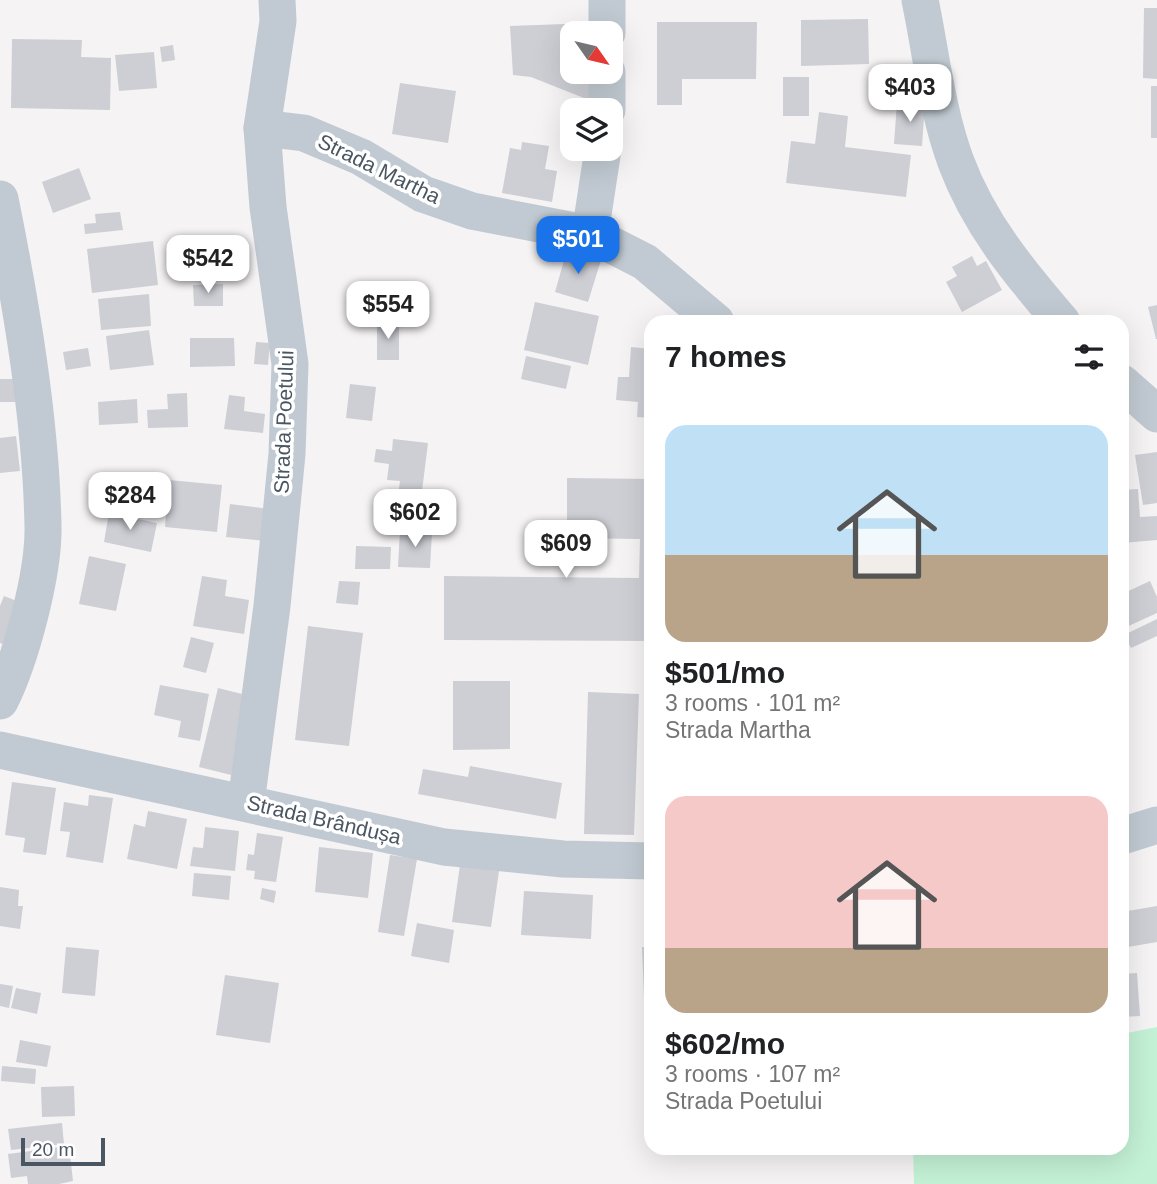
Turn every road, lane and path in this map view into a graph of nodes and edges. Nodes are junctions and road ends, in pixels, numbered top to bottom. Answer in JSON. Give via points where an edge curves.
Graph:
{"nodes":[{"id":1,"x":277,"y":0,"type":"edge"},
{"id":2,"x":607,"y":0,"type":"edge"},
{"id":3,"x":920,"y":0,"type":"edge"},
{"id":4,"x":607,"y":21,"type":"edge"},
{"id":5,"x":262,"y":128,"type":"junction"},
{"id":6,"x":602,"y":161,"type":"edge"},
{"id":7,"x":0,"y":200,"type":"edge"},
{"id":8,"x":590,"y":233,"type":"junction"},
{"id":9,"x":708,"y":315,"type":"edge"},
{"id":10,"x":1056,"y":315,"type":"edge"},
{"id":11,"x":1129,"y":389,"type":"edge"},
{"id":12,"x":1157,"y":414,"type":"edge"},
{"id":13,"x":0,"y":701,"type":"edge"},
{"id":14,"x":0,"y":750,"type":"edge"},
{"id":15,"x":246,"y":803,"type":"junction"},
{"id":16,"x":1157,"y":825,"type":"edge"},
{"id":17,"x":1129,"y":834,"type":"edge"},
{"id":18,"x":644,"y":861,"type":"edge"}],
"edges":[{"from":1,"to":5,"type":"street","name":"Strada Poetului"},
{"from":2,"to":4,"type":"street"},
{"from":3,"to":10,"type":"street","via":[[956,163],[1009,261]]},
{"from":5,"to":8,"type":"street","name":"Strada Martha","via":[[304,133],[361,157],[422,194],[472,211]]},
{"from":5,"to":15,"type":"street","name":"Strada Poetului","via":[[290,364],[287,454],[272,606]]},
{"from":6,"to":8,"type":"street"},
{"from":7,"to":13,"type":"street","via":[[32,392],[43,528],[34,596]]},
{"from":8,"to":9,"type":"street","name":"Strada Martha","via":[[645,262]]},
{"from":11,"to":12,"type":"street"},
{"from":14,"to":15,"type":"street","name":"Strada Brândușa"},
{"from":15,"to":18,"type":"street","name":"Strada Brândușa","via":[[444,848]]},
{"from":16,"to":17,"type":"street"}]}
